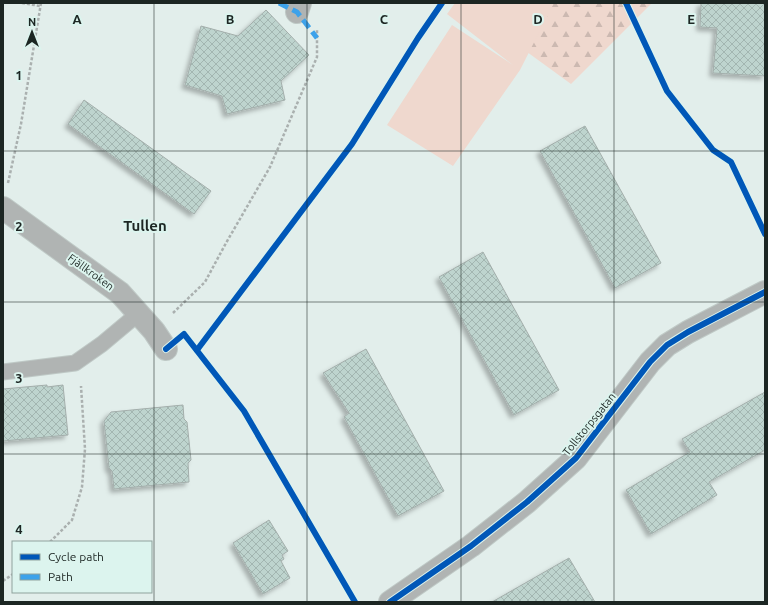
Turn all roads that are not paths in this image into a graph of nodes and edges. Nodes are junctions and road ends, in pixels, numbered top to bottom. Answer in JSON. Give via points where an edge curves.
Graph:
{"nodes":[{"id":1,"x":4,"y":199,"type":"edge"},
{"id":2,"x":765,"y":292,"type":"edge"},
{"id":3,"x":139,"y":314,"type":"junction"},
{"id":4,"x":166,"y":349,"type":"dead end"},
{"id":5,"x":3,"y":372,"type":"edge"},
{"id":6,"x":390,"y":602,"type":"edge"}],
"edges":[{"from":1,"to":3,"type":"street","name":"Fjällkroken","via":[[120,292]]},
{"from":2,"to":6,"type":"street","name":"Tollstorpsgatan","via":[[667,345],[650,362],[576,458],[527,502],[471,546]]},
{"from":3,"to":4,"type":"street","name":"Fjällkroken"},
{"from":3,"to":5,"type":"lane","via":[[75,363]]}]}
